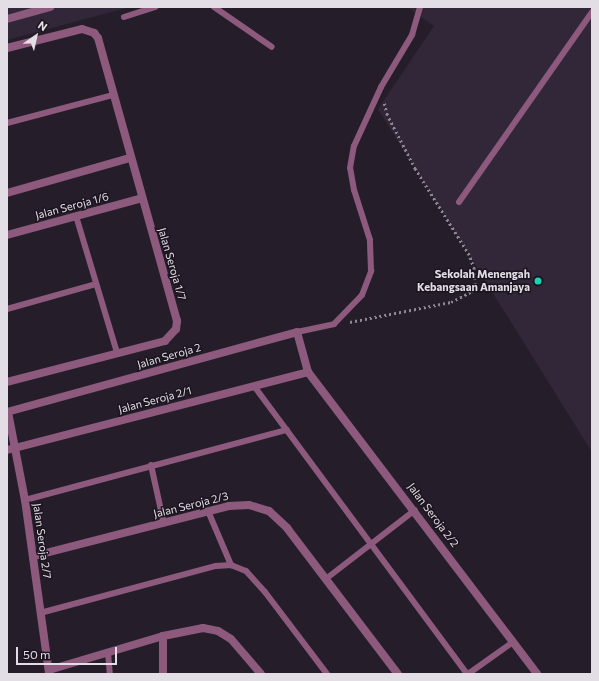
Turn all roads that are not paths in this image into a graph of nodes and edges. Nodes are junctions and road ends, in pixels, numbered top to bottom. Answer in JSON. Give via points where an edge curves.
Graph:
{"nodes":[{"id":1,"x":50,"y":7,"type":"edge"},
{"id":2,"x":155,"y":7,"type":"edge"},
{"id":3,"x":214,"y":7,"type":"edge"},
{"id":4,"x":420,"y":7,"type":"edge"},
{"id":5,"x":592,"y":12,"type":"edge"},
{"id":6,"x":124,"y":17,"type":"dead end"},
{"id":7,"x":7,"y":19,"type":"edge"},
{"id":8,"x":272,"y":47,"type":"dead end"},
{"id":9,"x":7,"y":48,"type":"edge"},
{"id":10,"x":113,"y":95,"type":"junction"},
{"id":11,"x":7,"y":123,"type":"edge"},
{"id":12,"x":130,"y":158,"type":"junction"},
{"id":13,"x":7,"y":193,"type":"edge"},
{"id":14,"x":142,"y":198,"type":"junction"},
{"id":15,"x":459,"y":202,"type":"dead end"},
{"id":16,"x":76,"y":216,"type":"junction"},
{"id":17,"x":7,"y":235,"type":"edge"},
{"id":18,"x":96,"y":284,"type":"junction"},
{"id":19,"x":7,"y":309,"type":"edge"},
{"id":20,"x":297,"y":332,"type":"junction"},
{"id":21,"x":117,"y":353,"type":"junction"},
{"id":22,"x":308,"y":372,"type":"junction"},
{"id":23,"x":7,"y":382,"type":"edge"},
{"id":24,"x":254,"y":386,"type":"junction"},
{"id":25,"x":8,"y":412,"type":"edge"},
{"id":26,"x":288,"y":430,"type":"junction"},
{"id":27,"x":11,"y":449,"type":"edge"},
{"id":28,"x":151,"y":465,"type":"junction"},
{"id":29,"x":25,"y":500,"type":"junction"},
{"id":30,"x":415,"y":510,"type":"junction"},
{"id":31,"x":208,"y":511,"type":"junction"},
{"id":32,"x":164,"y":524,"type":"junction"},
{"id":33,"x":371,"y":544,"type":"junction"},
{"id":34,"x":34,"y":556,"type":"junction"},
{"id":35,"x":231,"y":565,"type":"junction"},
{"id":36,"x":327,"y":578,"type":"junction"},
{"id":37,"x":40,"y":613,"type":"junction"},
{"id":38,"x":163,"y":636,"type":"junction"},
{"id":39,"x":513,"y":642,"type":"junction"},
{"id":40,"x":108,"y":653,"type":"junction"},
{"id":41,"x":49,"y":672,"type":"edge"},
{"id":42,"x":110,"y":674,"type":"edge"},
{"id":43,"x":163,"y":674,"type":"edge"},
{"id":44,"x":261,"y":674,"type":"edge"},
{"id":45,"x":327,"y":674,"type":"edge"},
{"id":46,"x":398,"y":674,"type":"edge"},
{"id":47,"x":467,"y":674,"type":"edge"},
{"id":48,"x":537,"y":674,"type":"edge"}],
"edges":[{"from":1,"to":7,"type":"street"},
{"from":2,"to":6,"type":"lane"},
{"from":3,"to":8,"type":"lane"},
{"from":4,"to":20,"type":"lane","via":[[412,35],[381,87],[354,146],[350,168],[354,190],[370,240],[371,271],[362,295],[334,324]]},
{"from":5,"to":15,"type":"lane"},
{"from":9,"to":10,"type":"street","name":"Jalan Seroja 1/7","via":[[82,29],[94,33],[98,38]]},
{"from":10,"to":11,"type":"lane"},
{"from":10,"to":12,"type":"street","name":"Jalan Seroja 1/7"},
{"from":12,"to":13,"type":"street"},
{"from":12,"to":14,"type":"street","name":"Jalan Seroja 1/7"},
{"from":14,"to":16,"type":"street","name":"Jalan Seroja 1/6"},
{"from":14,"to":21,"type":"street","name":"Jalan Seroja 1/7","via":[[176,320],[176,329],[166,340]]},
{"from":16,"to":17,"type":"street","name":"Jalan Seroja 1/6"},
{"from":16,"to":18,"type":"lane"},
{"from":18,"to":19,"type":"lane"},
{"from":18,"to":21,"type":"lane"},
{"from":20,"to":22,"type":"street"},
{"from":20,"to":25,"type":"street","name":"Jalan Seroja 2"},
{"from":21,"to":23,"type":"street","name":"Jalan Seroja 1/7"},
{"from":22,"to":24,"type":"street","name":"Jalan Seroja 2/1"},
{"from":22,"to":30,"type":"street","name":"Jalan Seroja 2/2"},
{"from":24,"to":26,"type":"lane"},
{"from":24,"to":27,"type":"street","name":"Jalan Seroja 2/1"},
{"from":25,"to":27,"type":"street","name":"Jalan Seroja 2/7"},
{"from":26,"to":28,"type":"lane"},
{"from":26,"to":33,"type":"lane"},
{"from":27,"to":29,"type":"street","name":"Jalan Seroja 2/7"},
{"from":28,"to":29,"type":"lane"},
{"from":28,"to":32,"type":"lane"},
{"from":29,"to":34,"type":"street","name":"Jalan Seroja 2/7"},
{"from":30,"to":33,"type":"lane"},
{"from":30,"to":39,"type":"street","name":"Jalan Seroja 2/2"},
{"from":31,"to":32,"type":"street","name":"Jalan Seroja 2/3"},
{"from":31,"to":35,"type":"lane"},
{"from":31,"to":36,"type":"street","name":"Jalan Seroja 2/3","via":[[249,505],[269,511],[287,528]]},
{"from":32,"to":34,"type":"street","name":"Jalan Seroja 2/3"},
{"from":33,"to":36,"type":"lane"},
{"from":33,"to":47,"type":"lane"},
{"from":34,"to":37,"type":"street","name":"Jalan Seroja 2/7"},
{"from":35,"to":37,"type":"lane","via":[[216,566]]},
{"from":35,"to":45,"type":"lane","via":[[246,571],[265,592]]},
{"from":36,"to":46,"type":"street","name":"Jalan Seroja 2/3"},
{"from":37,"to":41,"type":"street","name":"Jalan Seroja 2/7"},
{"from":38,"to":40,"type":"street"},
{"from":38,"to":43,"type":"street"},
{"from":38,"to":44,"type":"street","via":[[203,628],[218,631],[242,650]]},
{"from":39,"to":47,"type":"lane"},
{"from":39,"to":48,"type":"street","name":"Jalan Seroja 2/2"},
{"from":40,"to":41,"type":"street"},
{"from":40,"to":42,"type":"lane"}]}
